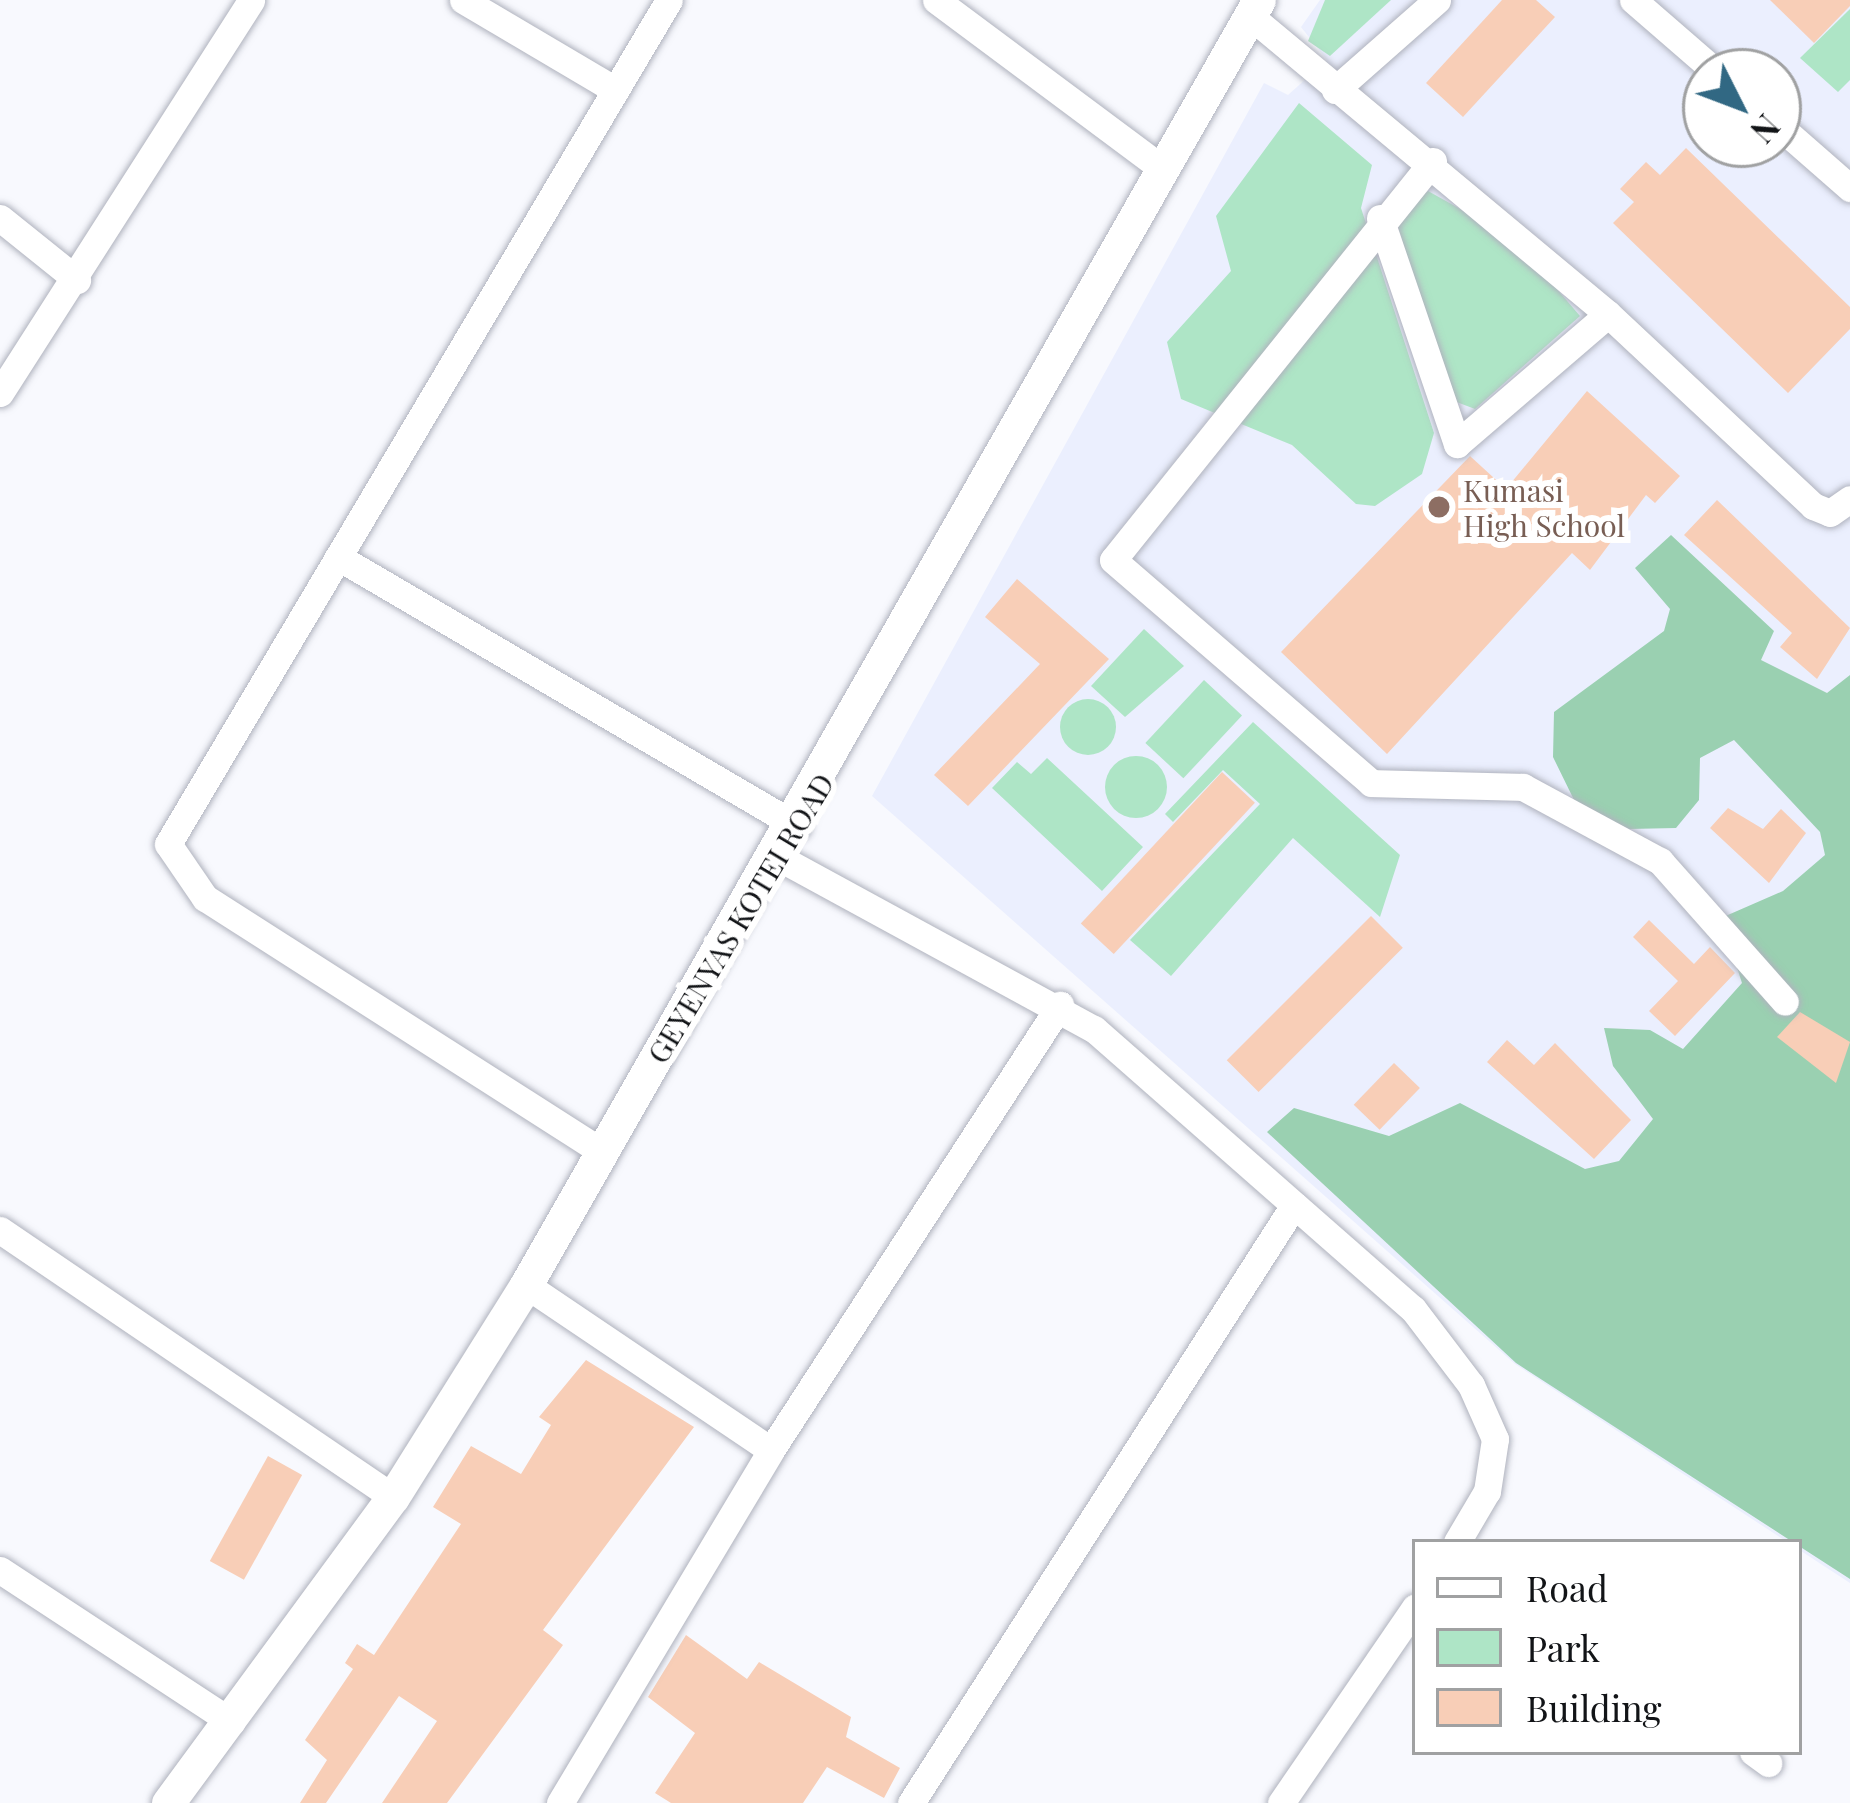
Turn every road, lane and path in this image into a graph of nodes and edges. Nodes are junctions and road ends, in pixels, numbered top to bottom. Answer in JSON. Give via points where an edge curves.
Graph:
{"nodes":[{"id":1,"x":251,"y":0,"type":"edge"},
{"id":2,"x":463,"y":0,"type":"edge"},
{"id":3,"x":669,"y":0,"type":"edge"},
{"id":4,"x":936,"y":0,"type":"edge"},
{"id":5,"x":1438,"y":0,"type":"edge"},
{"id":6,"x":1633,"y":0,"type":"edge"},
{"id":7,"x":1254,"y":7,"type":"edge"},
{"id":8,"x":1688,"y":48,"type":"edge"},
{"id":9,"x":615,"y":90,"type":"junction"},
{"id":10,"x":1335,"y":91,"type":"junction"},
{"id":11,"x":1802,"y":146,"type":"edge"},
{"id":12,"x":1433,"y":161,"type":"junction"},
{"id":13,"x":1163,"y":169,"type":"junction"},
{"id":14,"x":1850,"y":188,"type":"edge"},
{"id":15,"x":0,"y":218,"type":"edge"},
{"id":16,"x":1380,"y":218,"type":"junction"},
{"id":17,"x":77,"y":280,"type":"junction"},
{"id":18,"x":1608,"y":314,"type":"junction"},
{"id":19,"x":0,"y":393,"type":"edge"},
{"id":20,"x":1850,"y":500,"type":"edge"},
{"id":21,"x":338,"y":557,"type":"junction"},
{"id":22,"x":797,"y":826,"type":"junction"},
{"id":23,"x":778,"y":857,"type":"junction"},
{"id":24,"x":1785,"y":1002,"type":"dead end"},
{"id":25,"x":1060,"y":1005,"type":"junction"},
{"id":26,"x":601,"y":1151,"type":"junction"},
{"id":27,"x":1294,"y":1204,"type":"junction"},
{"id":28,"x":0,"y":1230,"type":"edge"},
{"id":29,"x":526,"y":1285,"type":"junction"},
{"id":30,"x":771,"y":1450,"type":"junction"},
{"id":31,"x":393,"y":1497,"type":"junction"},
{"id":32,"x":1463,"y":1532,"type":"edge"},
{"id":33,"x":0,"y":1570,"type":"edge"},
{"id":34,"x":1412,"y":1611,"type":"edge"},
{"id":35,"x":231,"y":1722,"type":"junction"},
{"id":36,"x":168,"y":1803,"type":"edge"},
{"id":37,"x":560,"y":1803,"type":"edge"},
{"id":38,"x":911,"y":1803,"type":"edge"},
{"id":39,"x":1280,"y":1803,"type":"edge"}],
"edges":[{"from":1,"to":17,"type":"street"},
{"from":2,"to":9,"type":"street"},
{"from":3,"to":9,"type":"street"},
{"from":4,"to":13,"type":"street"},
{"from":5,"to":10,"type":"street"},
{"from":6,"to":8,"type":"street"},
{"from":7,"to":10,"type":"street"},
{"from":7,"to":13,"type":"street","name":"GEYENYAS KOTEI ROAD"},
{"from":9,"to":21,"type":"street"},
{"from":10,"to":12,"type":"street"},
{"from":11,"to":14,"type":"street"},
{"from":12,"to":16,"type":"street"},
{"from":12,"to":18,"type":"street"},
{"from":13,"to":22,"type":"street","name":"GEYENYAS KOTEI ROAD"},
{"from":15,"to":17,"type":"street"},
{"from":16,"to":18,"type":"street","via":[[1457,444]]},
{"from":16,"to":24,"type":"street","via":[[1130,529],[1113,560],[1120,575],[1371,783],[1523,787],[1660,861]]},
{"from":17,"to":19,"type":"street"},
{"from":18,"to":20,"type":"street","via":[[1813,506],[1830,513]]},
{"from":21,"to":22,"type":"street"},
{"from":21,"to":26,"type":"street","via":[[190,797],[168,844],[180,874]]},
{"from":22,"to":23,"type":"street","name":"GEYENYAS KOTEI ROAD"},
{"from":23,"to":25,"type":"street"},
{"from":23,"to":26,"type":"street","name":"GEYENYAS KOTEI ROAD"},
{"from":25,"to":27,"type":"street"},
{"from":25,"to":30,"type":"street"},
{"from":26,"to":29,"type":"street","name":"GEYENYAS KOTEI ROAD"},
{"from":27,"to":32,"type":"street","via":[[1414,1309],[1472,1385],[1495,1439],[1487,1491]]},
{"from":27,"to":38,"type":"street"},
{"from":28,"to":31,"type":"street"},
{"from":29,"to":30,"type":"street"},
{"from":29,"to":31,"type":"street","name":"GEYENYAS KOTEI ROAD"},
{"from":30,"to":37,"type":"street"},
{"from":31,"to":35,"type":"street","name":"GEYENYAS KOTEI ROAD"},
{"from":33,"to":35,"type":"street"},
{"from":34,"to":39,"type":"street"},
{"from":35,"to":36,"type":"street","name":"GEYENYAS KOTEI ROAD"}]}
